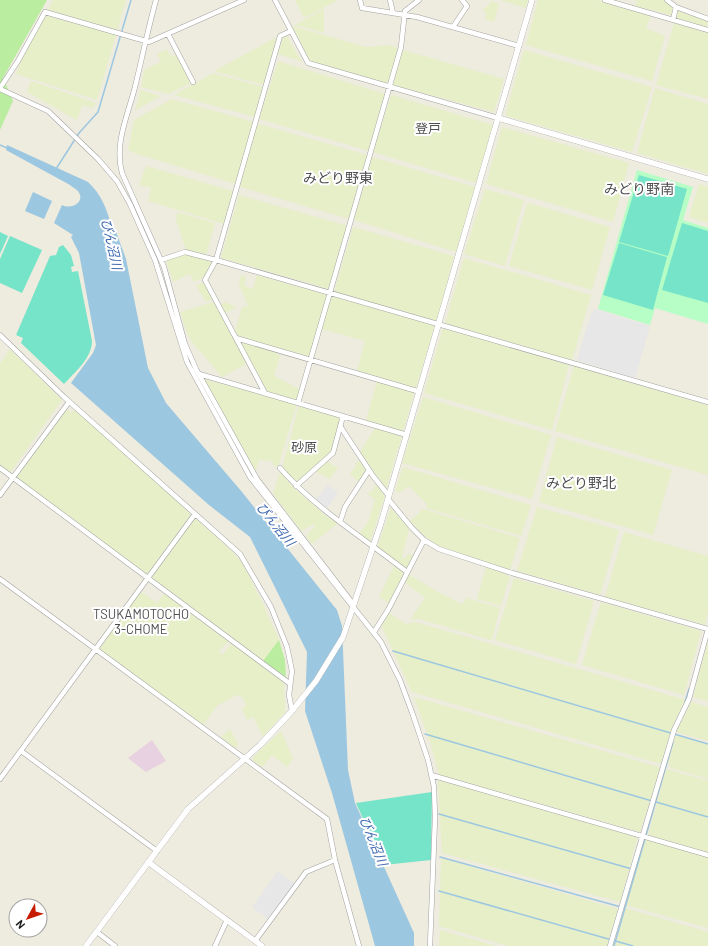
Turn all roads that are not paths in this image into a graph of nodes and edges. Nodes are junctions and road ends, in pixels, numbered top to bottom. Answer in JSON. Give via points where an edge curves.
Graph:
{"nodes":[{"id":1,"x":156,"y":0,"type":"edge"},
{"id":2,"x":244,"y":0,"type":"edge"},
{"id":3,"x":275,"y":0,"type":"edge"},
{"id":4,"x":360,"y":0,"type":"edge"},
{"id":5,"x":390,"y":0,"type":"edge"},
{"id":6,"x":419,"y":0,"type":"edge"},
{"id":7,"x":462,"y":0,"type":"edge"},
{"id":8,"x":532,"y":0,"type":"edge"},
{"id":9,"x":605,"y":0,"type":"edge"},
{"id":10,"x":667,"y":0,"type":"edge"},
{"id":11,"x":676,"y":6,"type":"junction"},
{"id":12,"x":393,"y":13,"type":"junction"},
{"id":13,"x":404,"y":15,"type":"junction"},
{"id":14,"x":708,"y":19,"type":"edge"},
{"id":15,"x":673,"y":20,"type":"junction"},
{"id":16,"x":452,"y":27,"type":"junction"},
{"id":17,"x":708,"y":30,"type":"edge"},
{"id":18,"x":291,"y":31,"type":"junction"},
{"id":19,"x":168,"y":34,"type":"junction"},
{"id":20,"x":145,"y":42,"type":"junction"},
{"id":21,"x":519,"y":46,"type":"junction"},
{"id":22,"x":193,"y":82,"type":"dead end"},
{"id":23,"x":0,"y":88,"type":"edge"},
{"id":24,"x":390,"y":88,"type":"junction"},
{"id":25,"x":498,"y":118,"type":"junction"},
{"id":26,"x":708,"y":180,"type":"edge"},
{"id":27,"x":161,"y":260,"type":"junction"},
{"id":28,"x":216,"y":260,"type":"junction"},
{"id":29,"x":330,"y":294,"type":"junction"},
{"id":30,"x":439,"y":325,"type":"junction"},
{"id":31,"x":0,"y":335,"type":"edge"},
{"id":32,"x":236,"y":338,"type":"junction"},
{"id":33,"x":312,"y":360,"type":"junction"},
{"id":34,"x":200,"y":374,"type":"junction"},
{"id":35,"x":265,"y":393,"type":"junction"},
{"id":36,"x":419,"y":393,"type":"junction"},
{"id":37,"x":69,"y":402,"type":"junction"},
{"id":38,"x":708,"y":402,"type":"edge"},
{"id":39,"x":298,"y":403,"type":"junction"},
{"id":40,"x":342,"y":416,"type":"junction"},
{"id":41,"x":340,"y":426,"type":"junction"},
{"id":42,"x":407,"y":435,"type":"junction"},
{"id":43,"x":0,"y":468,"type":"edge"},
{"id":44,"x":280,"y":468,"type":"dead end"},
{"id":45,"x":369,"y":470,"type":"junction"},
{"id":46,"x":13,"y":479,"type":"junction"},
{"id":47,"x":296,"y":486,"type":"junction"},
{"id":48,"x":0,"y":495,"type":"edge"},
{"id":49,"x":389,"y":498,"type":"junction"},
{"id":50,"x":195,"y":514,"type":"junction"},
{"id":51,"x":340,"y":522,"type":"junction"},
{"id":52,"x":424,"y":540,"type":"junction"},
{"id":53,"x":373,"y":546,"type":"junction"},
{"id":54,"x":407,"y":572,"type":"junction"},
{"id":55,"x":148,"y":578,"type":"junction"},
{"id":56,"x":0,"y":579,"type":"edge"},
{"id":57,"x":354,"y":606,"type":"junction"},
{"id":58,"x":708,"y":629,"type":"edge"},
{"id":59,"x":374,"y":632,"type":"junction"},
{"id":60,"x":96,"y":649,"type":"junction"},
{"id":61,"x":289,"y":683,"type":"junction"},
{"id":62,"x":292,"y":711,"type":"junction"},
{"id":63,"x":21,"y":751,"type":"junction"},
{"id":64,"x":245,"y":758,"type":"junction"},
{"id":65,"x":431,"y":775,"type":"junction"},
{"id":66,"x":0,"y":780,"type":"edge"},
{"id":67,"x":642,"y":836,"type":"junction"},
{"id":68,"x":157,"y":851,"type":"junction"},
{"id":69,"x":708,"y":855,"type":"edge"},
{"id":70,"x":335,"y":860,"type":"junction"},
{"id":71,"x":148,"y":862,"type":"junction"},
{"id":72,"x":227,"y":920,"type":"junction"},
{"id":73,"x":97,"y":932,"type":"junction"},
{"id":74,"x":255,"y":941,"type":"junction"},
{"id":75,"x":86,"y":946,"type":"edge"},
{"id":76,"x":115,"y":946,"type":"edge"},
{"id":77,"x":215,"y":946,"type":"edge"},
{"id":78,"x":262,"y":946,"type":"edge"},
{"id":79,"x":359,"y":946,"type":"edge"},
{"id":80,"x":430,"y":946,"type":"edge"},
{"id":81,"x":610,"y":946,"type":"edge"}],
"edges":[{"from":1,"to":20,"type":"street"},
{"from":2,"to":19,"type":"street"},
{"from":3,"to":18,"type":"street"},
{"from":4,"to":12,"type":"street","via":[[362,8]]},
{"from":5,"to":12,"type":"street"},
{"from":6,"to":13,"type":"street","via":[[407,8]]},
{"from":7,"to":16,"type":"street","via":[[467,6]]},
{"from":8,"to":21,"type":"street"},
{"from":9,"to":15,"type":"street"},
{"from":10,"to":11,"type":"street"},
{"from":11,"to":14,"type":"street"},
{"from":11,"to":15,"type":"street"},
{"from":12,"to":13,"type":"street"},
{"from":13,"to":16,"type":"street"},
{"from":13,"to":24,"type":"street","via":[[401,47]]},
{"from":15,"to":17,"type":"street"},
{"from":16,"to":21,"type":"street"},
{"from":18,"to":24,"type":"street","via":[[308,63]]},
{"from":18,"to":28,"type":"street","via":[[280,36]]},
{"from":19,"to":20,"type":"street"},
{"from":19,"to":22,"type":"street"},
{"from":20,"to":23,"type":"street","via":[[45,12],[18,62]]},
{"from":20,"to":27,"type":"street","via":[[121,136],[120,157],[125,180]]},
{"from":21,"to":25,"type":"street"},
{"from":23,"to":57,"type":"street","via":[[48,111],[101,162],[119,185],[155,260],[179,342],[192,373],[254,483]]},
{"from":24,"to":25,"type":"street"},
{"from":24,"to":29,"type":"street"},
{"from":25,"to":26,"type":"street"},
{"from":25,"to":30,"type":"street"},
{"from":27,"to":28,"type":"street","via":[[185,252]]},
{"from":27,"to":34,"type":"street","via":[[185,344]]},
{"from":28,"to":29,"type":"street"},
{"from":28,"to":32,"type":"street","via":[[204,280]]},
{"from":29,"to":30,"type":"street"},
{"from":29,"to":33,"type":"street"},
{"from":30,"to":36,"type":"street"},
{"from":30,"to":38,"type":"street"},
{"from":31,"to":37,"type":"street"},
{"from":32,"to":33,"type":"street"},
{"from":32,"to":35,"type":"street"},
{"from":33,"to":36,"type":"street"},
{"from":33,"to":39,"type":"street"},
{"from":34,"to":35,"type":"street"},
{"from":34,"to":57,"type":"street","via":[[257,479]]},
{"from":35,"to":39,"type":"street"},
{"from":36,"to":42,"type":"street"},
{"from":37,"to":46,"type":"street"},
{"from":37,"to":50,"type":"street"},
{"from":39,"to":40,"type":"street"},
{"from":40,"to":41,"type":"street"},
{"from":40,"to":42,"type":"street"},
{"from":41,"to":45,"type":"street"},
{"from":41,"to":47,"type":"street","via":[[333,453]]},
{"from":42,"to":49,"type":"street"},
{"from":43,"to":46,"type":"street"},
{"from":44,"to":47,"type":"street"},
{"from":45,"to":49,"type":"street"},
{"from":45,"to":51,"type":"street","via":[[345,507]]},
{"from":46,"to":48,"type":"street"},
{"from":46,"to":55,"type":"street"},
{"from":47,"to":51,"type":"street"},
{"from":49,"to":52,"type":"street"},
{"from":49,"to":53,"type":"street"},
{"from":50,"to":55,"type":"street"},
{"from":50,"to":61,"type":"street","via":[[240,554],[258,585],[278,623],[287,647],[292,671]]},
{"from":51,"to":53,"type":"street"},
{"from":52,"to":54,"type":"street"},
{"from":52,"to":58,"type":"street","via":[[444,551],[512,573]]},
{"from":53,"to":54,"type":"street"},
{"from":53,"to":57,"type":"street"},
{"from":54,"to":59,"type":"street"},
{"from":55,"to":60,"type":"street"},
{"from":55,"to":61,"type":"street"},
{"from":56,"to":60,"type":"street"},
{"from":57,"to":59,"type":"street"},
{"from":57,"to":62,"type":"street","via":[[348,627],[329,661]]},
{"from":58,"to":67,"type":"street","via":[[689,699],[674,730]]},
{"from":59,"to":65,"type":"street","via":[[406,695],[424,745]]},
{"from":60,"to":63,"type":"street"},
{"from":60,"to":64,"type":"street"},
{"from":61,"to":62,"type":"street"},
{"from":62,"to":64,"type":"street"},
{"from":63,"to":66,"type":"street"},
{"from":63,"to":68,"type":"street"},
{"from":64,"to":68,"type":"street","via":[[192,804]]},
{"from":64,"to":70,"type":"street","via":[[327,820]]},
{"from":65,"to":67,"type":"street"},
{"from":65,"to":80,"type":"street","via":[[435,794],[435,818]]},
{"from":67,"to":69,"type":"street"},
{"from":67,"to":81,"type":"street"},
{"from":68,"to":71,"type":"street"},
{"from":70,"to":74,"type":"street","via":[[306,872]]},
{"from":70,"to":79,"type":"street"},
{"from":71,"to":72,"type":"street"},
{"from":71,"to":73,"type":"street"},
{"from":72,"to":74,"type":"street"},
{"from":72,"to":77,"type":"street"},
{"from":73,"to":75,"type":"street"},
{"from":73,"to":76,"type":"street"},
{"from":74,"to":78,"type":"street"}]}
